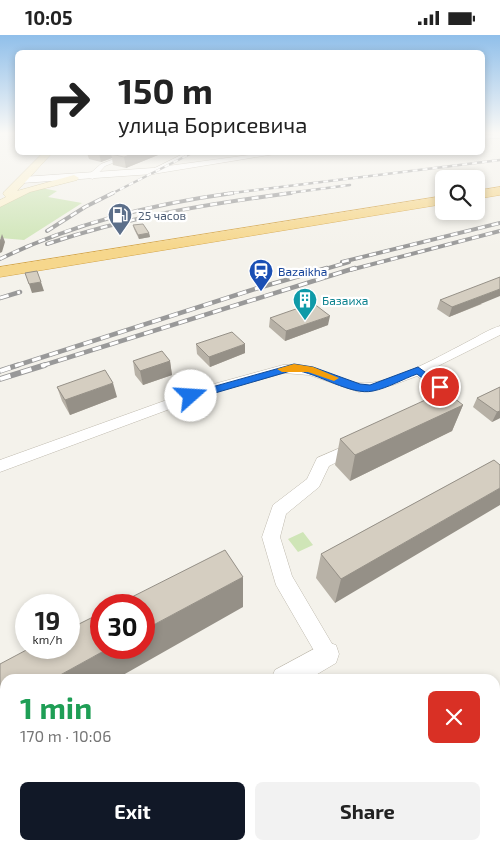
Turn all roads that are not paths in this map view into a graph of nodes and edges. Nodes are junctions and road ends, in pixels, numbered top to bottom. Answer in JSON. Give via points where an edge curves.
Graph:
{"nodes":[{"id":1,"x":30,"y":172,"type":"edge"},
{"id":2,"x":55,"y":172,"type":"edge"},
{"id":3,"x":95,"y":172,"type":"edge"},
{"id":4,"x":151,"y":172,"type":"edge"},
{"id":5,"x":90,"y":177,"type":"junction"},
{"id":6,"x":74,"y":178,"type":"junction"},
{"id":7,"x":22,"y":180,"type":"junction"},
{"id":8,"x":500,"y":191,"type":"edge"},
{"id":9,"x":485,"y":194,"type":"edge"},
{"id":10,"x":435,"y":201,"type":"edge"},
{"id":11,"x":0,"y":203,"type":"edge"},
{"id":12,"x":0,"y":272,"type":"edge"},
{"id":13,"x":500,"y":330,"type":"edge"},
{"id":14,"x":418,"y":370,"type":"junction"},
{"id":15,"x":422,"y":415,"type":"edge"},
{"id":16,"x":368,"y":441,"type":"edge"},
{"id":17,"x":0,"y":466,"type":"edge"},
{"id":18,"x":327,"y":654,"type":"joint"},
{"id":19,"x":293,"y":674,"type":"edge"}],
"edges":[{"from":1,"to":7,"type":"main road"},
{"from":2,"to":6,"type":"main road"},
{"from":3,"to":5,"type":"street"},
{"from":4,"to":5,"type":"street"},
{"from":5,"to":6,"type":"street"},
{"from":6,"to":7,"type":"street"},
{"from":6,"to":11,"type":"main road","via":[[26,190]]},
{"from":7,"to":11,"type":"main road"},
{"from":8,"to":9,"type":"highway"},
{"from":10,"to":12,"type":"highway"},
{"from":13,"to":14,"type":"street"},
{"from":14,"to":15,"type":"street","via":[[440,387],[439,407]]},
{"from":14,"to":17,"type":"street","via":[[371,388],[359,388],[310,369],[283,369],[208,390]]},
{"from":16,"to":18,"type":"street","via":[[323,462],[313,483],[280,510],[271,537],[283,579]]},
{"from":18,"to":19,"type":"street"}]}
